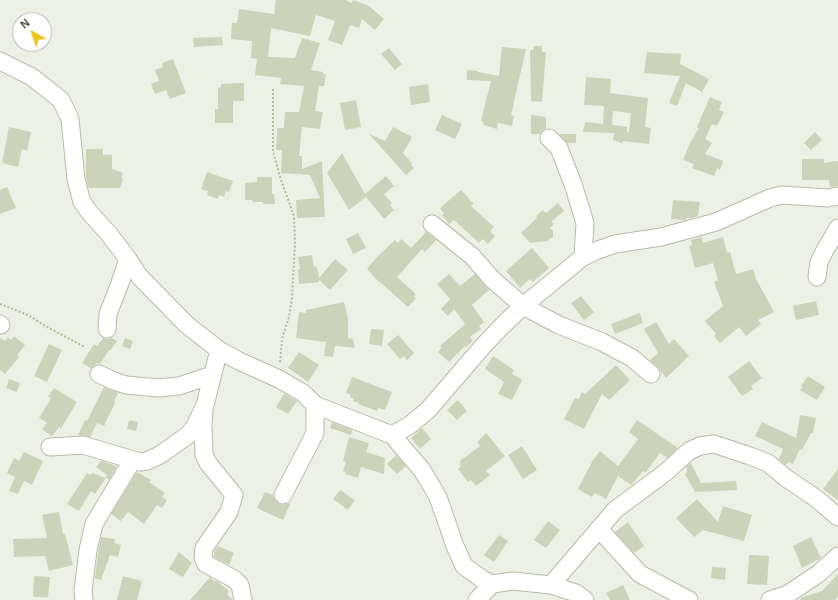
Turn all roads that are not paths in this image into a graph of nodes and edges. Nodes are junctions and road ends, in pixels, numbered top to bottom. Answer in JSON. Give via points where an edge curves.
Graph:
{"nodes":[{"id":1,"x":0,"y":61,"type":"edge"},
{"id":2,"x":549,"y":138,"type":"dead end"},
{"id":3,"x":838,"y":196,"type":"edge"},
{"id":4,"x":432,"y":224,"type":"dead end"},
{"id":5,"x":838,"y":228,"type":"edge"},
{"id":6,"x":583,"y":257,"type":"junction"},
{"id":7,"x":128,"y":259,"type":"junction"},
{"id":8,"x":817,"y":277,"type":"dead end"},
{"id":9,"x":523,"y":306,"type":"junction"},
{"id":10,"x":107,"y":329,"type":"dead end"},
{"id":11,"x":219,"y":350,"type":"junction"},
{"id":12,"x":99,"y":374,"type":"dead end"},
{"id":13,"x":651,"y":374,"type":"dead end"},
{"id":14,"x":212,"y":375,"type":"junction"},
{"id":15,"x":205,"y":405,"type":"junction"},
{"id":16,"x":315,"y":405,"type":"junction"},
{"id":17,"x":392,"y":435,"type":"junction"},
{"id":18,"x":50,"y":447,"type":"dead end"},
{"id":19,"x":132,"y":461,"type":"junction"},
{"id":20,"x":283,"y":495,"type":"dead end"},
{"id":21,"x":838,"y":517,"type":"edge"},
{"id":22,"x":599,"y":529,"type":"junction"},
{"id":23,"x":838,"y":556,"type":"edge"},
{"id":24,"x":492,"y":584,"type":"junction"},
{"id":25,"x":551,"y":585,"type":"junction"},
{"id":26,"x":687,"y":599,"type":"edge"},
{"id":27,"x":84,"y":600,"type":"edge"},
{"id":28,"x":243,"y":600,"type":"edge"},
{"id":29,"x":477,"y":600,"type":"edge"},
{"id":30,"x":585,"y":600,"type":"edge"},
{"id":31,"x":770,"y":600,"type":"edge"}],
"edges":[{"from":1,"to":7,"type":"street","via":[[32,77],[61,100],[70,119],[76,179],[82,202]]},
{"from":2,"to":6,"type":"street","via":[[559,148],[585,223]]},
{"from":3,"to":6,"type":"street","via":[[770,198],[716,222],[660,237],[615,244]]},
{"from":4,"to":9,"type":"street","via":[[473,257],[492,279]]},
{"from":5,"to":8,"type":"street","via":[[819,262]]},
{"from":6,"to":9,"type":"street"},
{"from":7,"to":10,"type":"street","via":[[108,314]]},
{"from":7,"to":11,"type":"street","via":[[139,276],[182,320]]},
{"from":9,"to":13,"type":"street","via":[[559,325],[602,342],[632,358]]},
{"from":9,"to":17,"type":"street","via":[[484,345],[428,410],[410,425]]},
{"from":11,"to":14,"type":"street"},
{"from":11,"to":16,"type":"street","via":[[279,379]]},
{"from":12,"to":14,"type":"street","via":[[126,385],[159,388],[180,386]]},
{"from":14,"to":15,"type":"street"},
{"from":15,"to":19,"type":"street","via":[[188,435],[147,461]]},
{"from":15,"to":28,"type":"street","via":[[204,455],[234,495],[229,512],[204,548],[203,558],[206,564],[240,585]]},
{"from":16,"to":17,"type":"street"},
{"from":16,"to":20,"type":"street","via":[[315,433]]},
{"from":17,"to":24,"type":"street","via":[[422,470],[438,497],[464,566]]},
{"from":18,"to":19,"type":"street","via":[[83,445]]},
{"from":19,"to":27,"type":"street","via":[[94,524],[88,550]]},
{"from":21,"to":22,"type":"street","via":[[768,463],[714,444],[689,451],[666,472],[615,510]]},
{"from":22,"to":25,"type":"street"},
{"from":22,"to":26,"type":"street","via":[[640,574]]},
{"from":23,"to":31,"type":"street","via":[[818,574],[788,594]]},
{"from":24,"to":25,"type":"street","via":[[513,581]]},
{"from":24,"to":29,"type":"street"},
{"from":25,"to":30,"type":"street","via":[[576,593]]}]}
